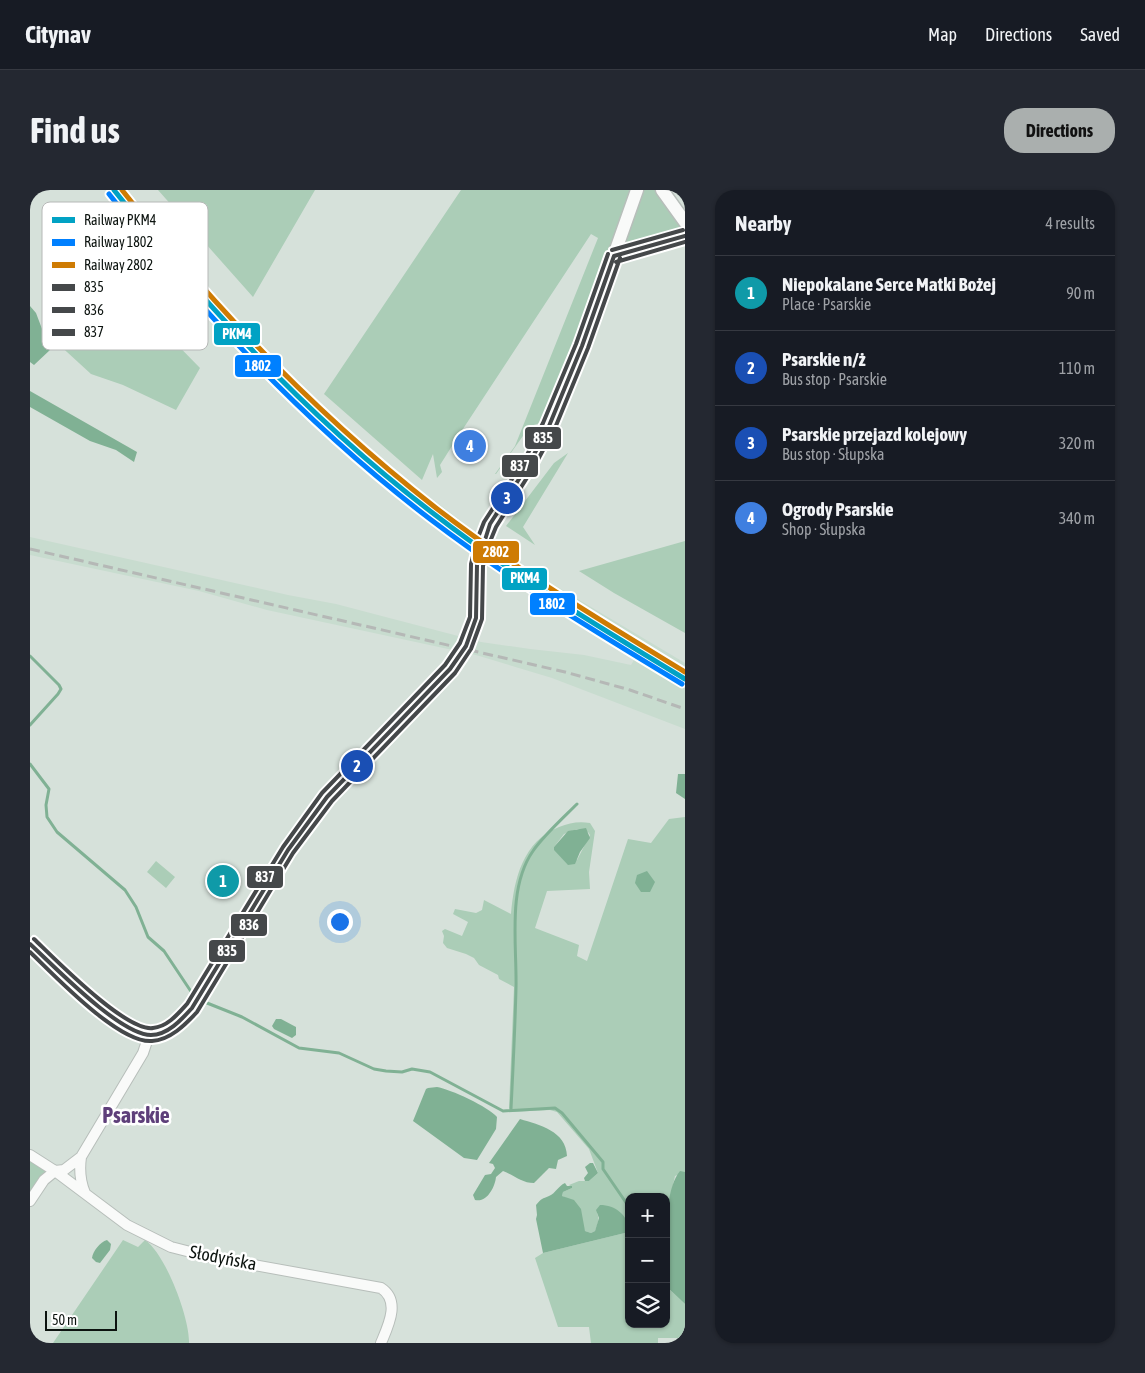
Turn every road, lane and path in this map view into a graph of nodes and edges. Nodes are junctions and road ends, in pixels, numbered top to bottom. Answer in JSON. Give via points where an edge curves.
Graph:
{"nodes":[{"id":1,"x":637,"y":190,"type":"edge"},
{"id":2,"x":662,"y":190,"type":"edge"},
{"id":3,"x":685,"y":222,"type":"edge"},
{"id":4,"x":685,"y":236,"type":"edge"},
{"id":5,"x":614,"y":256,"type":"junction"},
{"id":6,"x":30,"y":944,"type":"edge"},
{"id":7,"x":149,"y":1035,"type":"junction"},
{"id":8,"x":30,"y":1155,"type":"edge"},
{"id":9,"x":81,"y":1157,"type":"junction"},
{"id":10,"x":55,"y":1171,"type":"junction"},
{"id":11,"x":86,"y":1194,"type":"junction"},
{"id":12,"x":30,"y":1201,"type":"edge"},
{"id":13,"x":381,"y":1343,"type":"edge"}],
"edges":[{"from":1,"to":5,"type":"street"},
{"from":2,"to":3,"type":"street"},
{"from":4,"to":5,"type":"street"},
{"from":5,"to":7,"type":"street","via":[[549,426],[490,524],[480,549],[476,618],[462,653],[313,815],[276,869],[192,1008],[172,1027]]},
{"from":6,"to":7,"type":"street","via":[[115,1020]]},
{"from":7,"to":9,"type":"street","via":[[143,1053]]},
{"from":8,"to":10,"type":"street","name":"Słodyńska"},
{"from":9,"to":10,"type":"street","via":[[64,1170]]},
{"from":9,"to":11,"type":"street","via":[[79,1170]]},
{"from":10,"to":11,"type":"street","name":"Słodyńska"},
{"from":10,"to":12,"type":"street","via":[[44,1180]]},
{"from":11,"to":13,"type":"street","name":"Słodyńska","via":[[127,1225],[179,1250],[381,1288],[387,1292],[392,1308],[390,1323]]}]}
